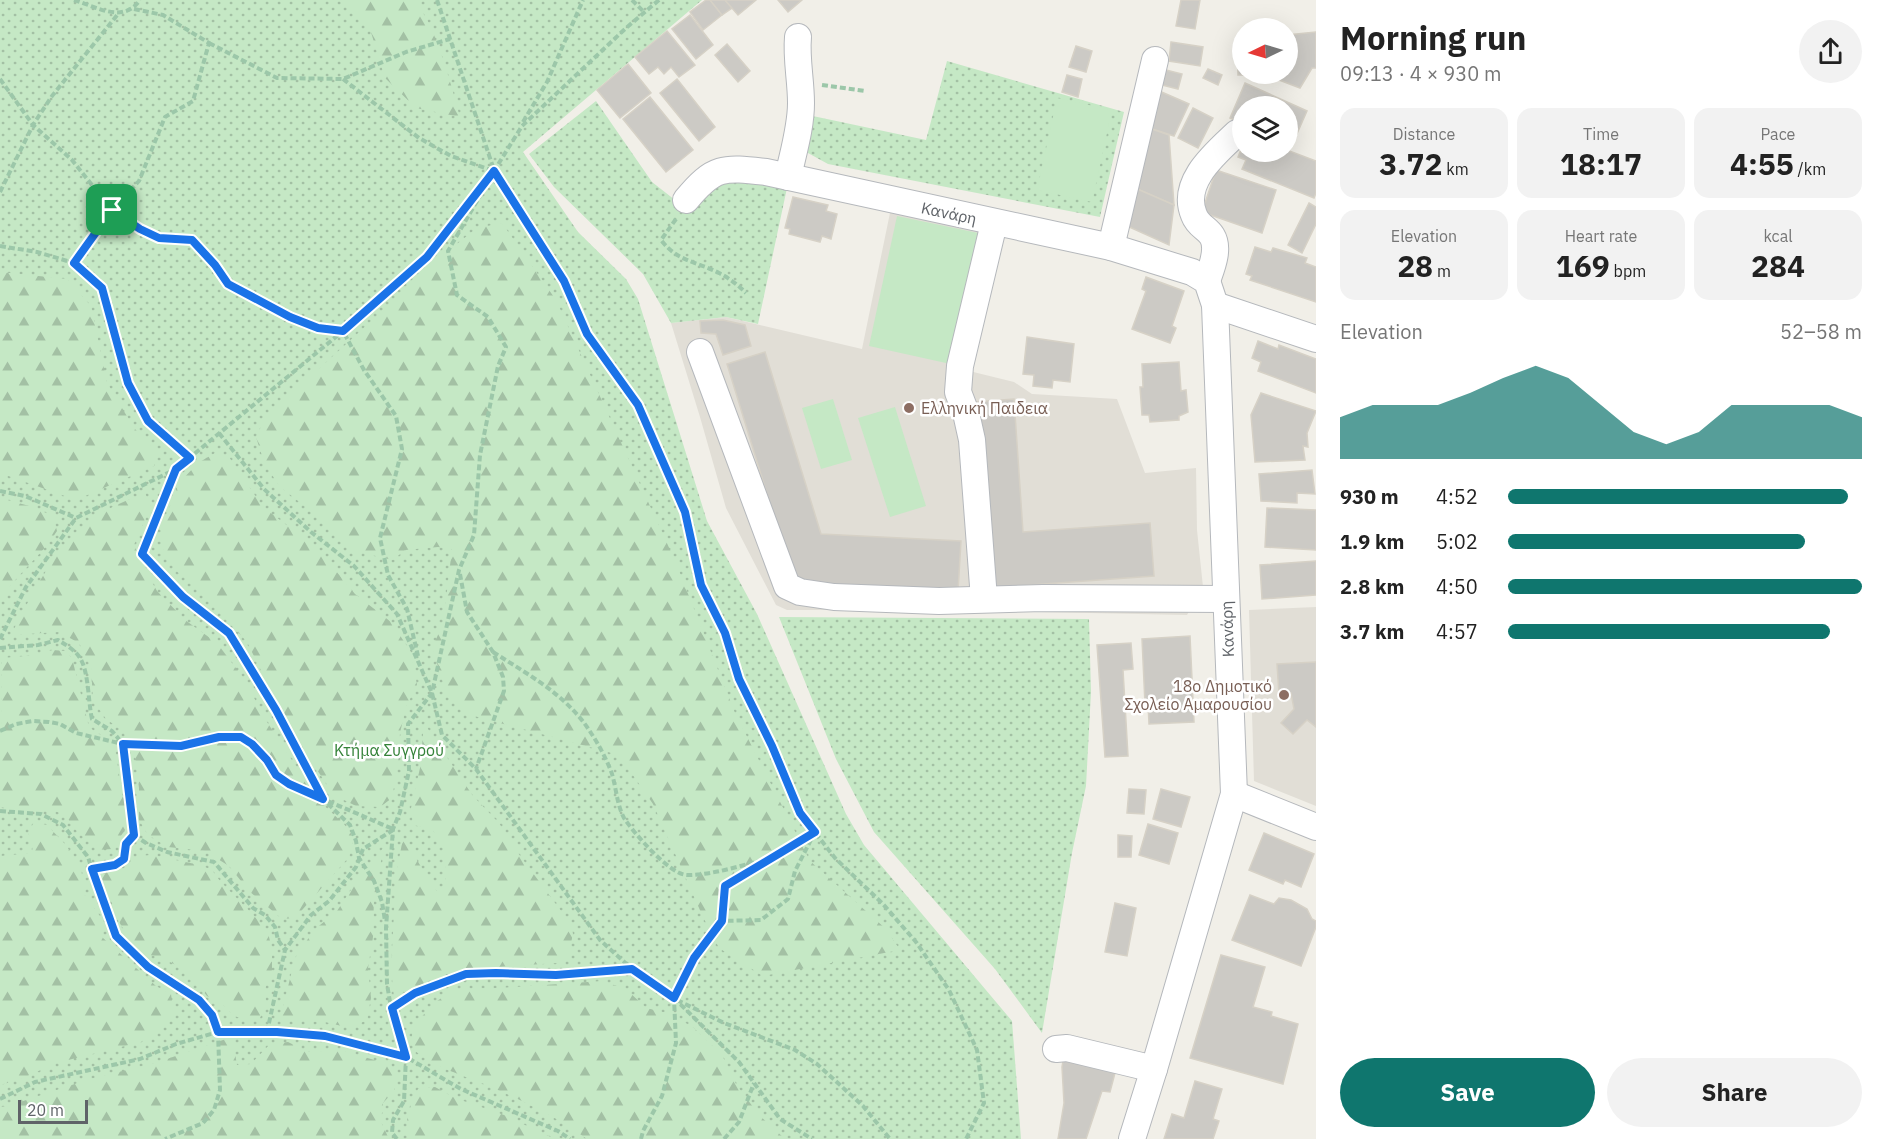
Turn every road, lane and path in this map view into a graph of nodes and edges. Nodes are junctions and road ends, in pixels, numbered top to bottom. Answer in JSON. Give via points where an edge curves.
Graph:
{"nodes":[{"id":1,"x":74,"y":0,"type":"edge"},
{"id":2,"x":140,"y":0,"type":"edge"},
{"id":3,"x":437,"y":0,"type":"edge"},
{"id":4,"x":583,"y":0,"type":"edge"},
{"id":5,"x":632,"y":0,"type":"edge"},
{"id":6,"x":659,"y":0,"type":"edge"},
{"id":7,"x":134,"y":9,"type":"junction"},
{"id":8,"x":644,"y":12,"type":"junction"},
{"id":9,"x":118,"y":14,"type":"junction"},
{"id":10,"x":798,"y":37,"type":"dead end"},
{"id":11,"x":450,"y":39,"type":"junction"},
{"id":12,"x":209,"y":43,"type":"junction"},
{"id":13,"x":1155,"y":60,"type":"dead end"},
{"id":14,"x":343,"y":79,"type":"junction"},
{"id":15,"x":0,"y":80,"type":"edge"},
{"id":16,"x":801,"y":88,"type":"junction"},
{"id":17,"x":865,"y":91,"type":"dead end"},
{"id":18,"x":33,"y":125,"type":"junction"},
{"id":19,"x":1232,"y":138,"type":"edge"},
{"id":20,"x":494,"y":171,"type":"junction"},
{"id":21,"x":788,"y":177,"type":"junction"},
{"id":22,"x":0,"y":192,"type":"edge"},
{"id":23,"x":686,"y":200,"type":"dead end"},
{"id":24,"x":112,"y":210,"type":"junction"},
{"id":25,"x":994,"y":222,"type":"junction"},
{"id":26,"x":661,"y":240,"type":"dead end"},
{"id":27,"x":0,"y":246,"type":"edge"},
{"id":28,"x":1111,"y":247,"type":"junction"},
{"id":29,"x":74,"y":263,"type":"junction"},
{"id":30,"x":746,"y":293,"type":"dead end"},
{"id":31,"x":1211,"y":293,"type":"junction"},
{"id":32,"x":343,"y":331,"type":"junction"},
{"id":33,"x":1316,"y":339,"type":"edge"},
{"id":34,"x":700,"y":352,"type":"dead end"},
{"id":35,"x":219,"y":433,"type":"junction"},
{"id":36,"x":190,"y":458,"type":"junction"},
{"id":37,"x":176,"y":469,"type":"junction"},
{"id":38,"x":0,"y":491,"type":"edge"},
{"id":39,"x":76,"y":518,"type":"junction"},
{"id":40,"x":459,"y":570,"type":"junction"},
{"id":41,"x":1226,"y":599,"type":"junction"},
{"id":42,"x":984,"y":600,"type":"junction"},
{"id":43,"x":0,"y":639,"type":"edge"},
{"id":44,"x":0,"y":648,"type":"edge"},
{"id":45,"x":493,"y":652,"type":"junction"},
{"id":46,"x":420,"y":664,"type":"junction"},
{"id":47,"x":432,"y":693,"type":"junction"},
{"id":48,"x":0,"y":731,"type":"edge"},
{"id":49,"x":123,"y":744,"type":"junction"},
{"id":50,"x":476,"y":770,"type":"junction"},
{"id":51,"x":1234,"y":794,"type":"junction"},
{"id":52,"x":323,"y":799,"type":"junction"},
{"id":53,"x":0,"y":811,"type":"edge"},
{"id":54,"x":1316,"y":826,"type":"edge"},
{"id":55,"x":393,"y":829,"type":"junction"},
{"id":56,"x":815,"y":832,"type":"junction"},
{"id":57,"x":134,"y":835,"type":"junction"},
{"id":58,"x":359,"y":858,"type":"junction"},
{"id":59,"x":770,"y":858,"type":"junction"},
{"id":60,"x":92,"y":869,"type":"junction"},
{"id":61,"x":722,"y":921,"type":"junction"},
{"id":62,"x":386,"y":928,"type":"junction"},
{"id":63,"x":285,"y":950,"type":"junction"},
{"id":64,"x":632,"y":969,"type":"junction"},
{"id":65,"x":674,"y":998,"type":"junction"},
{"id":66,"x":392,"y":1008,"type":"junction"},
{"id":67,"x":218,"y":1032,"type":"junction"},
{"id":68,"x":267,"y":1032,"type":"junction"},
{"id":69,"x":1056,"y":1049,"type":"dead end"},
{"id":70,"x":406,"y":1057,"type":"junction"},
{"id":71,"x":1154,"y":1069,"type":"junction"},
{"id":72,"x":754,"y":1083,"type":"junction"},
{"id":73,"x":0,"y":1099,"type":"edge"},
{"id":74,"x":165,"y":1139,"type":"edge"},
{"id":75,"x":397,"y":1139,"type":"edge"},
{"id":76,"x":570,"y":1139,"type":"edge"},
{"id":77,"x":641,"y":1139,"type":"edge"},
{"id":78,"x":724,"y":1139,"type":"edge"},
{"id":79,"x":812,"y":1139,"type":"edge"},
{"id":80,"x":890,"y":1139,"type":"edge"},
{"id":81,"x":966,"y":1139,"type":"edge"},
{"id":82,"x":1132,"y":1139,"type":"edge"}],
"edges":[{"from":1,"to":9,"type":"path"},
{"from":2,"to":7,"type":"path"},
{"from":3,"to":11,"type":"path"},
{"from":4,"to":20,"type":"path","via":[[547,82]]},
{"from":5,"to":8,"type":"path"},
{"from":6,"to":8,"type":"path"},
{"from":7,"to":9,"type":"path"},
{"from":7,"to":12,"type":"path","via":[[163,15]]},
{"from":8,"to":20,"type":"path","via":[[522,126]]},
{"from":9,"to":18,"type":"path"},
{"from":10,"to":16,"type":"street"},
{"from":11,"to":14,"type":"path","via":[[406,52]]},
{"from":11,"to":20,"type":"path"},
{"from":12,"to":14,"type":"path","via":[[277,78]]},
{"from":12,"to":24,"type":"path","via":[[193,101],[165,117],[139,181]]},
{"from":13,"to":28,"type":"street"},
{"from":14,"to":20,"type":"path","via":[[419,138],[451,156]]},
{"from":15,"to":18,"type":"path"},
{"from":16,"to":17,"type":"path","via":[[823,85]]},
{"from":16,"to":21,"type":"street","via":[[800,120]]},
{"from":18,"to":22,"type":"path"},
{"from":18,"to":24,"type":"path","via":[[72,160]]},
{"from":19,"to":31,"type":"street","via":[[1198,175],[1191,194],[1193,213],[1199,225],[1212,236],[1215,250]]},
{"from":20,"to":32,"type":"path","via":[[427,257]]},
{"from":20,"to":40,"type":"path","via":[[448,251],[457,295],[488,317],[506,347],[498,366],[480,455],[474,535]]},
{"from":20,"to":56,"type":"path","via":[[564,281],[587,334],[638,405],[685,512],[701,585],[725,633],[739,679],[800,813]]},
{"from":21,"to":23,"type":"street","name":"Κανάρη","via":[[748,170],[712,173]]},
{"from":21,"to":25,"type":"street","name":"Κανάρη"},
{"from":24,"to":29,"type":"path"},
{"from":24,"to":32,"type":"path","via":[[159,238],[192,240],[228,284],[290,317],[318,328]]},
{"from":25,"to":28,"type":"street","name":"Κανάρη"},
{"from":25,"to":42,"type":"street","via":[[960,366],[958,392],[972,440]]},
{"from":26,"to":30,"type":"path","via":[[682,259],[717,272]]},
{"from":27,"to":29,"type":"path"},
{"from":28,"to":31,"type":"street","name":"Κανάρη","via":[[1192,272]]},
{"from":29,"to":36,"type":"path","via":[[102,288],[128,383],[148,421]]},
{"from":31,"to":33,"type":"street"},
{"from":31,"to":41,"type":"street","name":"Κανάρη"},
{"from":32,"to":35,"type":"path"},
{"from":32,"to":46,"type":"path","via":[[396,416],[402,449],[380,538],[388,575],[407,609]]},
{"from":34,"to":42,"type":"street","via":[[787,586],[834,597]]},
{"from":35,"to":36,"type":"path"},
{"from":35,"to":46,"type":"path","via":[[264,489],[354,566],[398,614]]},
{"from":36,"to":37,"type":"path"},
{"from":37,"to":39,"type":"path"},
{"from":37,"to":52,"type":"path","via":[[142,554],[183,597],[229,633]]},
{"from":38,"to":39,"type":"path","via":[[25,496]]},
{"from":39,"to":43,"type":"path","via":[[26,587]]},
{"from":40,"to":45,"type":"path","via":[[467,612]]},
{"from":40,"to":47,"type":"path"},
{"from":41,"to":42,"type":"street"},
{"from":41,"to":51,"type":"street","name":"Κανάρη"},
{"from":44,"to":49,"type":"path","via":[[58,640],[71,648],[81,659],[92,720],[112,731]]},
{"from":45,"to":50,"type":"path","via":[[504,691]]},
{"from":45,"to":59,"type":"path","via":[[556,693],[579,717],[611,771],[623,816],[670,867],[685,875]]},
{"from":46,"to":47,"type":"path"},
{"from":47,"to":50,"type":"path","via":[[442,735]]},
{"from":47,"to":55,"type":"path","via":[[408,724],[409,771]]},
{"from":48,"to":49,"type":"path","via":[[16,724],[49,722]]},
{"from":49,"to":52,"type":"path","via":[[181,746],[219,737],[241,737],[267,760],[276,775]]},
{"from":49,"to":57,"type":"path"},
{"from":50,"to":64,"type":"path","via":[[600,940]]},
{"from":51,"to":54,"type":"street"},
{"from":51,"to":71,"type":"street","name":"Κανάρη"},
{"from":52,"to":55,"type":"path"},
{"from":52,"to":58,"type":"path","via":[[350,825]]},
{"from":53,"to":60,"type":"path","via":[[41,814],[63,825],[88,857]]},
{"from":55,"to":58,"type":"path","via":[[363,849]]},
{"from":55,"to":62,"type":"path"},
{"from":56,"to":59,"type":"path"},
{"from":56,"to":61,"type":"path","via":[[795,871],[788,898],[761,920]]},
{"from":56,"to":81,"type":"path","via":[[916,942],[949,990],[977,1050],[984,1103]]},
{"from":57,"to":60,"type":"path","via":[[126,844],[124,859],[115,865]]},
{"from":57,"to":63,"type":"path","via":[[167,852],[214,862],[253,908],[266,915]]},
{"from":58,"to":62,"type":"path","via":[[374,881]]},
{"from":58,"to":63,"type":"path","via":[[329,901],[311,915]]},
{"from":59,"to":61,"type":"path","via":[[725,886]]},
{"from":60,"to":67,"type":"path","via":[[116,936],[148,967],[199,1000],[212,1015]]},
{"from":61,"to":65,"type":"path","via":[[694,958]]},
{"from":62,"to":66,"type":"path","via":[[387,984]]},
{"from":63,"to":68,"type":"path"},
{"from":64,"to":65,"type":"path"},
{"from":64,"to":66,"type":"path","via":[[556,975],[466,974],[415,993]]},
{"from":65,"to":72,"type":"path","via":[[739,1062]]},
{"from":65,"to":77,"type":"path","via":[[676,1043],[662,1096]]},
{"from":65,"to":80,"type":"path","via":[[724,1023],[795,1050],[817,1064],[864,1106]]},
{"from":66,"to":70,"type":"path"},
{"from":67,"to":68,"type":"path"},
{"from":67,"to":73,"type":"path","via":[[131,1061],[35,1082]]},
{"from":67,"to":74,"type":"path","via":[[220,1090],[214,1110],[202,1123]]},
{"from":68,"to":70,"type":"path","via":[[325,1036]]},
{"from":69,"to":71,"type":"street","via":[[1067,1048]]},
{"from":70,"to":75,"type":"path","via":[[404,1101],[393,1120],[392,1132]]},
{"from":70,"to":76,"type":"path","via":[[461,1089]]},
{"from":71,"to":82,"type":"street","name":"Κανάρη"},
{"from":72,"to":78,"type":"path","via":[[739,1122]]},
{"from":72,"to":79,"type":"path","via":[[780,1119]]}]}
